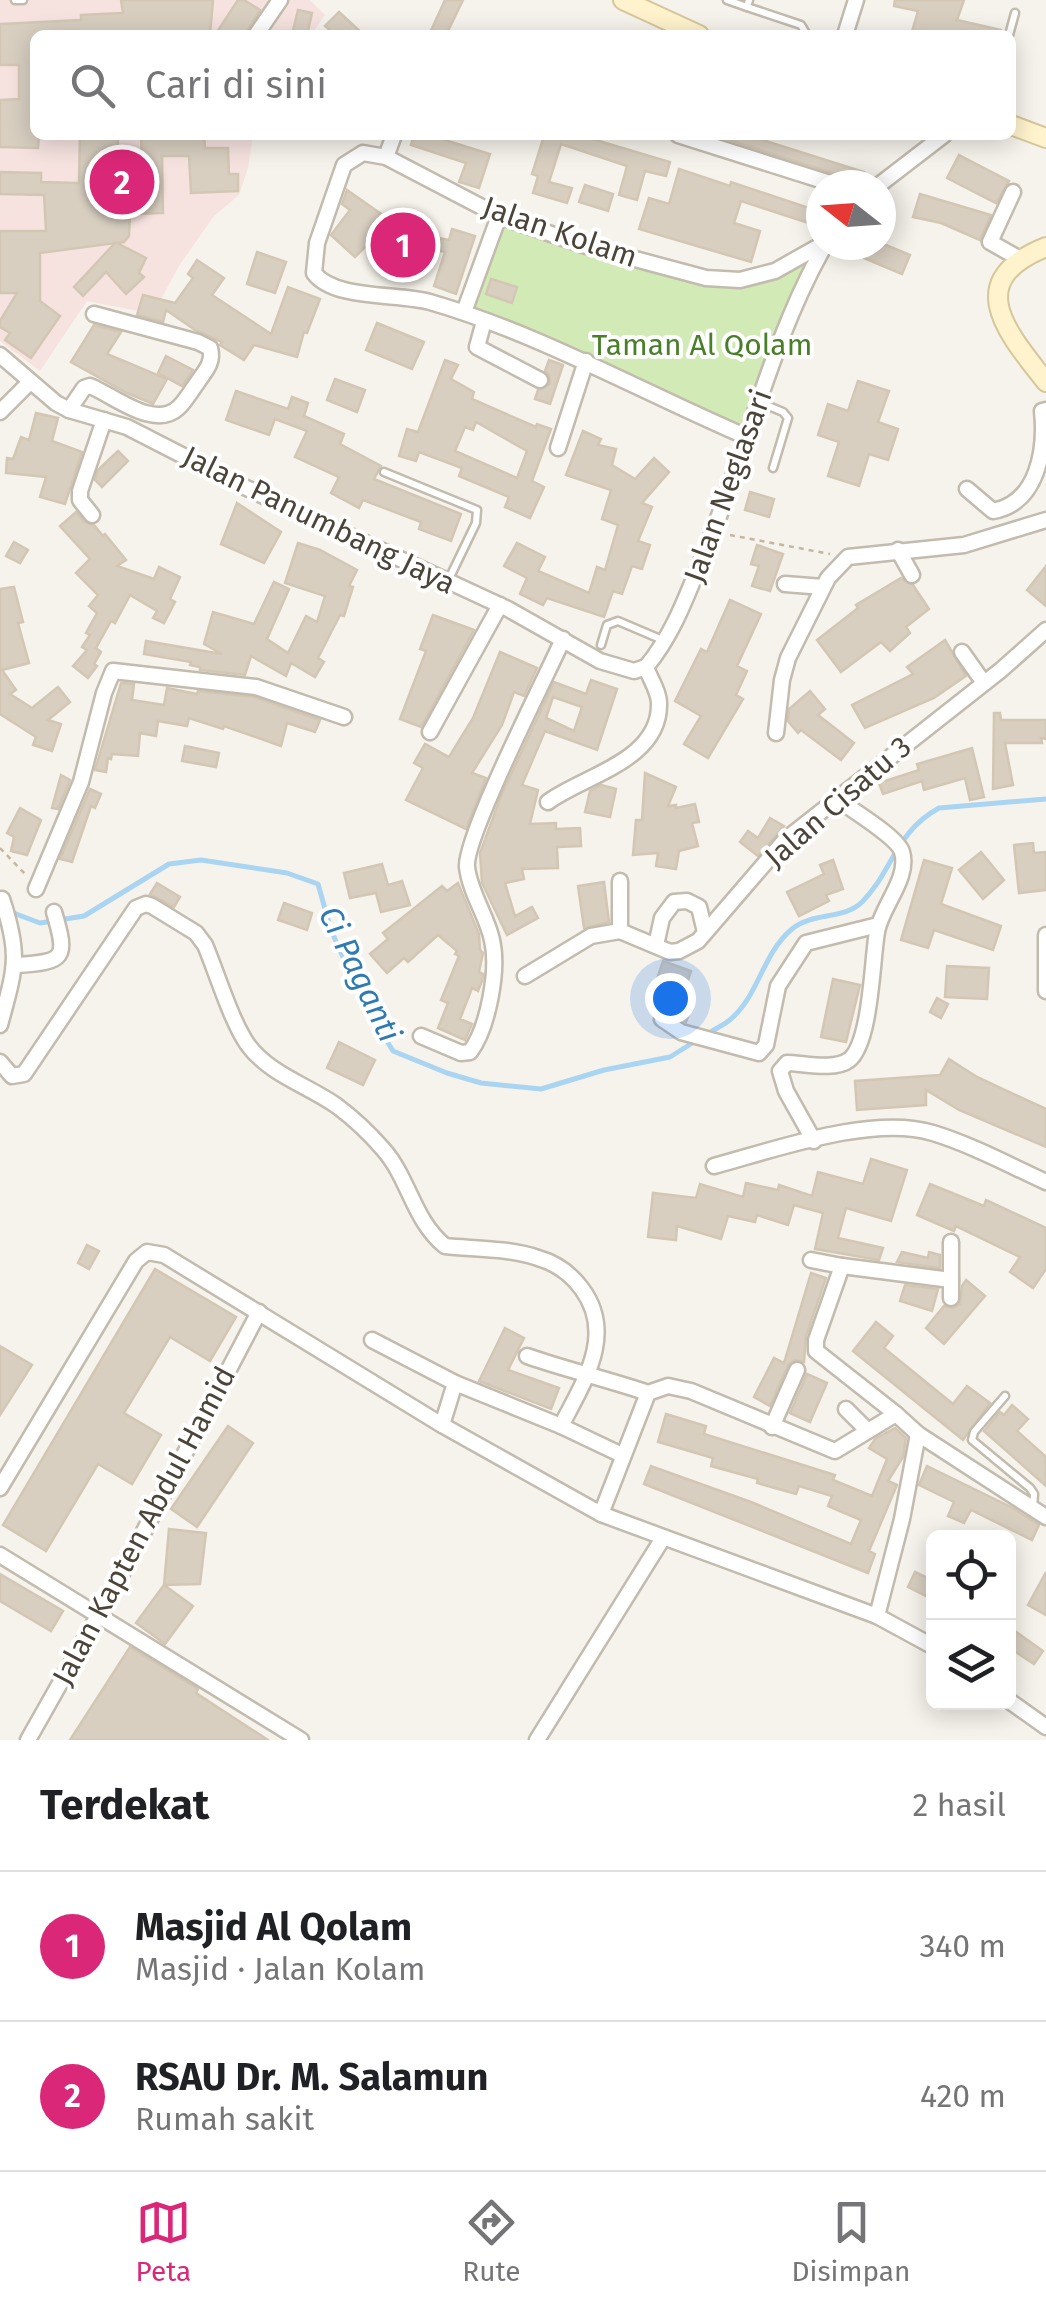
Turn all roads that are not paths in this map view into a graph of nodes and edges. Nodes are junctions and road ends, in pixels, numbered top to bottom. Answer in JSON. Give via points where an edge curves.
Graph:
{"nodes":[{"id":1,"x":15,"y":0,"type":"edge"},
{"id":2,"x":23,"y":0,"type":"edge"},
{"id":3,"x":280,"y":0,"type":"edge"},
{"id":4,"x":623,"y":0,"type":"edge"},
{"id":5,"x":727,"y":0,"type":"edge"},
{"id":6,"x":856,"y":0,"type":"edge"},
{"id":7,"x":748,"y":3,"type":"edge"},
{"id":8,"x":1015,"y":13,"type":"dead end"},
{"id":9,"x":259,"y":30,"type":"edge"},
{"id":10,"x":687,"y":30,"type":"edge"},
{"id":11,"x":805,"y":30,"type":"edge"},
{"id":12,"x":847,"y":30,"type":"edge"},
{"id":13,"x":1010,"y":30,"type":"edge"},
{"id":14,"x":1016,"y":128,"type":"edge"},
{"id":15,"x":1046,"y":138,"type":"edge"},
{"id":16,"x":392,"y":140,"type":"edge"},
{"id":17,"x":695,"y":140,"type":"edge"},
{"id":18,"x":938,"y":140,"type":"edge"},
{"id":19,"x":386,"y":157,"type":"junction"},
{"id":20,"x":896,"y":172,"type":"edge"},
{"id":21,"x":806,"y":175,"type":"edge"},
{"id":22,"x":1013,"y":192,"type":"dead end"},
{"id":23,"x":499,"y":216,"type":"junction"},
{"id":24,"x":1046,"y":247,"type":"edge"},
{"id":25,"x":806,"y":254,"type":"edge"},
{"id":26,"x":1020,"y":259,"type":"junction"},
{"id":27,"x":815,"y":260,"type":"edge"},
{"id":28,"x":464,"y":312,"type":"junction"},
{"id":29,"x":94,"y":314,"type":"dead end"},
{"id":30,"x":484,"y":320,"type":"junction"},
{"id":31,"x":0,"y":355,"type":"edge"},
{"id":32,"x":586,"y":362,"type":"junction"},
{"id":33,"x":540,"y":380,"type":"dead end"},
{"id":34,"x":30,"y":382,"type":"junction"},
{"id":35,"x":1046,"y":382,"type":"edge"},
{"id":36,"x":760,"y":402,"type":"junction"},
{"id":37,"x":69,"y":410,"type":"junction"},
{"id":38,"x":1046,"y":410,"type":"edge"},
{"id":39,"x":0,"y":412,"type":"edge"},
{"id":40,"x":104,"y":420,"type":"junction"},
{"id":41,"x":747,"y":437,"type":"junction"},
{"id":42,"x":558,"y":448,"type":"dead end"},
{"id":43,"x":773,"y":468,"type":"dead end"},
{"id":44,"x":384,"y":472,"type":"dead end"},
{"id":45,"x":968,"y":488,"type":"dead end"},
{"id":46,"x":92,"y":516,"type":"dead end"},
{"id":47,"x":1046,"y":520,"type":"edge"},
{"id":48,"x":898,"y":550,"type":"junction"},
{"id":49,"x":912,"y":575,"type":"dead end"},
{"id":50,"x":447,"y":583,"type":"junction"},
{"id":51,"x":785,"y":584,"type":"dead end"},
{"id":52,"x":823,"y":587,"type":"junction"},
{"id":53,"x":500,"y":605,"type":"junction"},
{"id":54,"x":1046,"y":630,"type":"edge"},
{"id":55,"x":563,"y":640,"type":"junction"},
{"id":56,"x":667,"y":642,"type":"junction"},
{"id":57,"x":601,"y":645,"type":"dead end"},
{"id":58,"x":962,"y":652,"type":"dead end"},
{"id":59,"x":646,"y":668,"type":"junction"},
{"id":60,"x":984,"y":683,"type":"junction"},
{"id":61,"x":344,"y":716,"type":"dead end"},
{"id":62,"x":430,"y":732,"type":"dead end"},
{"id":63,"x":776,"y":732,"type":"dead end"},
{"id":64,"x":836,"y":798,"type":"junction"},
{"id":65,"x":548,"y":802,"type":"dead end"},
{"id":66,"x":620,"y":881,"type":"dead end"},
{"id":67,"x":36,"y":889,"type":"dead end"},
{"id":68,"x":2,"y":899,"type":"edge"},
{"id":69,"x":54,"y":912,"type":"dead end"},
{"id":70,"x":878,"y":925,"type":"junction"},
{"id":71,"x":620,"y":930,"type":"junction"},
{"id":72,"x":705,"y":932,"type":"junction"},
{"id":73,"x":1046,"y":935,"type":"edge"},
{"id":74,"x":656,"y":946,"type":"junction"},
{"id":75,"x":16,"y":965,"type":"junction"},
{"id":76,"x":525,"y":976,"type":"dead end"},
{"id":77,"x":1046,"y":991,"type":"edge"},
{"id":78,"x":666,"y":1001,"type":"dead end"},
{"id":79,"x":0,"y":1025,"type":"edge"},
{"id":80,"x":421,"y":1036,"type":"dead end"},
{"id":81,"x":0,"y":1062,"type":"edge"},
{"id":82,"x":814,"y":1141,"type":"junction"},
{"id":83,"x":714,"y":1166,"type":"dead end"},
{"id":84,"x":1046,"y":1182,"type":"edge"},
{"id":85,"x":950,"y":1242,"type":"dead end"},
{"id":86,"x":811,"y":1260,"type":"dead end"},
{"id":87,"x":842,"y":1266,"type":"junction"},
{"id":88,"x":951,"y":1280,"type":"junction"},
{"id":89,"x":951,"y":1298,"type":"dead end"},
{"id":90,"x":259,"y":1312,"type":"junction"},
{"id":91,"x":372,"y":1340,"type":"dead end"},
{"id":92,"x":528,"y":1356,"type":"dead end"},
{"id":93,"x":798,"y":1370,"type":"dead end"},
{"id":94,"x":589,"y":1372,"type":"junction"},
{"id":95,"x":456,"y":1383,"type":"junction"},
{"id":96,"x":648,"y":1392,"type":"junction"},
{"id":97,"x":1005,"y":1396,"type":"dead end"},
{"id":98,"x":846,"y":1409,"type":"dead end"},
{"id":99,"x":896,"y":1414,"type":"junction"},
{"id":100,"x":442,"y":1425,"type":"junction"},
{"id":101,"x":560,"y":1426,"type":"junction"},
{"id":102,"x":772,"y":1427,"type":"junction"},
{"id":103,"x":868,"y":1430,"type":"junction"},
{"id":104,"x":918,"y":1434,"type":"junction"},
{"id":105,"x":622,"y":1454,"type":"junction"},
{"id":106,"x":0,"y":1456,"type":"edge"},
{"id":107,"x":14,"y":1464,"type":"junction"},
{"id":108,"x":0,"y":1488,"type":"edge"},
{"id":109,"x":1032,"y":1508,"type":"junction"},
{"id":110,"x":601,"y":1514,"type":"junction"},
{"id":111,"x":1046,"y":1517,"type":"edge"},
{"id":112,"x":663,"y":1538,"type":"junction"},
{"id":113,"x":0,"y":1556,"type":"edge"},
{"id":114,"x":876,"y":1616,"type":"junction"},
{"id":115,"x":96,"y":1617,"type":"junction"},
{"id":116,"x":926,"y":1643,"type":"edge"},
{"id":117,"x":1016,"y":1705,"type":"edge"},
{"id":118,"x":1046,"y":1726,"type":"edge"},
{"id":119,"x":28,"y":1740,"type":"edge"},
{"id":120,"x":301,"y":1740,"type":"edge"},
{"id":121,"x":537,"y":1740,"type":"edge"}],
"edges":[{"from":1,"to":2,"type":"lane"},
{"from":3,"to":9,"type":"street"},
{"from":4,"to":10,"type":"street"},
{"from":5,"to":7,"type":"lane"},
{"from":6,"to":12,"type":"street"},
{"from":7,"to":11,"type":"lane"},
{"from":8,"to":13,"type":"lane"},
{"from":14,"to":15,"type":"street"},
{"from":16,"to":19,"type":"street"},
{"from":17,"to":21,"type":"street"},
{"from":18,"to":20,"type":"street"},
{"from":19,"to":23,"type":"street","name":"Jalan Kolam"},
{"from":19,"to":28,"type":"street","via":[[363,153],[344,165],[314,272],[338,289]]},
{"from":22,"to":26,"type":"street","via":[[990,242]]},
{"from":23,"to":25,"type":"street","name":"Jalan Kolam","via":[[706,278],[740,280]]},
{"from":23,"to":28,"type":"street"},
{"from":24,"to":26,"type":"street"},
{"from":26,"to":35,"type":"street","via":[[1001,278],[1000,308]]},
{"from":27,"to":36,"type":"street","name":"Jalan Neglasari"},
{"from":28,"to":30,"type":"street"},
{"from":29,"to":37,"type":"street","via":[[198,342],[210,348],[210,363],[169,414],[141,411],[90,386]]},
{"from":30,"to":32,"type":"street"},
{"from":30,"to":33,"type":"street","via":[[476,347]]},
{"from":31,"to":34,"type":"street","name":"Jalan Panumbang Jaya"},
{"from":32,"to":41,"type":"street"},
{"from":32,"to":42,"type":"street"},
{"from":34,"to":37,"type":"street","name":"Jalan Panumbang Jaya"},
{"from":34,"to":39,"type":"street"},
{"from":36,"to":41,"type":"street","name":"Jalan Neglasari"},
{"from":36,"to":43,"type":"lane","via":[[788,418]]},
{"from":37,"to":40,"type":"street","name":"Jalan Panumbang Jaya"},
{"from":38,"to":45,"type":"street","via":[[1042,460],[1025,492],[993,511]]},
{"from":40,"to":46,"type":"street","via":[[80,491]]},
{"from":40,"to":50,"type":"street","name":"Jalan Panumbang Jaya"},
{"from":41,"to":56,"type":"street","name":"Jalan Neglasari"},
{"from":44,"to":50,"type":"lane","via":[[478,510]]},
{"from":47,"to":48,"type":"street","via":[[964,545]]},
{"from":48,"to":49,"type":"street"},
{"from":48,"to":52,"type":"street","via":[[848,557]]},
{"from":50,"to":53,"type":"street","name":"Jalan Panumbang Jaya"},
{"from":51,"to":52,"type":"street"},
{"from":52,"to":63,"type":"street","via":[[788,658]]},
{"from":53,"to":55,"type":"street","name":"Jalan Panumbang Jaya"},
{"from":53,"to":62,"type":"street"},
{"from":54,"to":60,"type":"street","name":"Jalan Cisatu 3"},
{"from":55,"to":59,"type":"street","name":"Jalan Panumbang Jaya","via":[[600,661]]},
{"from":55,"to":80,"type":"street","via":[[466,864],[493,943],[490,1004],[470,1052]]},
{"from":56,"to":57,"type":"lane","via":[[618,621],[607,625]]},
{"from":56,"to":59,"type":"street","name":"Jalan Neglasari"},
{"from":58,"to":60,"type":"street"},
{"from":59,"to":65,"type":"street","via":[[660,700],[648,737],[612,768]]},
{"from":60,"to":64,"type":"street","name":"Jalan Cisatu 3"},
{"from":61,"to":67,"type":"street","via":[[256,687],[113,671],[81,782]]},
{"from":64,"to":70,"type":"street","via":[[900,846],[902,867]]},
{"from":64,"to":72,"type":"street","name":"Jalan Cisatu 3","via":[[785,840]]},
{"from":66,"to":71,"type":"street"},
{"from":68,"to":75,"type":"street"},
{"from":69,"to":75,"type":"street","via":[[63,947],[54,961]]},
{"from":70,"to":78,"type":"street","via":[[806,943],[778,986],[763,1051],[756,1054],[674,1029],[662,1019]]},
{"from":70,"to":82,"type":"street","via":[[865,1020],[850,1060],[787,1064],[780,1071]]},
{"from":71,"to":74,"type":"street"},
{"from":71,"to":76,"type":"street","via":[[591,936]]},
{"from":72,"to":74,"type":"street","name":"Jalan Cisatu 3","via":[[679,951]]},
{"from":72,"to":74,"type":"street","via":[[699,907],[674,902],[662,918]]},
{"from":73,"to":77,"type":"street"},
{"from":75,"to":79,"type":"street"},
{"from":81,"to":94,"type":"street","via":[[12,1076],[24,1074],[136,908],[152,906],[205,945],[247,1044],[264,1062],[338,1107],[384,1150],[433,1236],[445,1246],[536,1257],[574,1279],[598,1332]]},
{"from":82,"to":83,"type":"street"},
{"from":82,"to":84,"type":"street","via":[[882,1127],[918,1130]]},
{"from":85,"to":88,"type":"street"},
{"from":86,"to":87,"type":"street"},
{"from":87,"to":88,"type":"street"},
{"from":87,"to":99,"type":"street","via":[[816,1351]]},
{"from":88,"to":89,"type":"street"},
{"from":90,"to":100,"type":"street"},
{"from":90,"to":107,"type":"street","via":[[164,1255],[146,1252]]},
{"from":90,"to":115,"type":"street","name":"Jalan Kapten Abdul Hamid"},
{"from":91,"to":95,"type":"street"},
{"from":92,"to":94,"type":"street"},
{"from":93,"to":102,"type":"street"},
{"from":94,"to":96,"type":"street"},
{"from":94,"to":101,"type":"street"},
{"from":95,"to":100,"type":"street"},
{"from":95,"to":101,"type":"street"},
{"from":96,"to":102,"type":"street","via":[[668,1386],[691,1391]]},
{"from":96,"to":105,"type":"street"},
{"from":97,"to":109,"type":"lane","via":[[972,1440],[1030,1488]]},
{"from":98,"to":103,"type":"street"},
{"from":99,"to":103,"type":"street"},
{"from":99,"to":104,"type":"street"},
{"from":100,"to":110,"type":"street"},
{"from":101,"to":105,"type":"street"},
{"from":102,"to":103,"type":"street","via":[[835,1451]]},
{"from":104,"to":109,"type":"street"},
{"from":104,"to":114,"type":"street"},
{"from":105,"to":110,"type":"street"},
{"from":106,"to":107,"type":"street"},
{"from":107,"to":108,"type":"street"},
{"from":109,"to":111,"type":"street"},
{"from":110,"to":112,"type":"street"},
{"from":112,"to":114,"type":"street"},
{"from":112,"to":121,"type":"street"},
{"from":113,"to":115,"type":"street"},
{"from":114,"to":116,"type":"street"},
{"from":115,"to":119,"type":"street","name":"Jalan Kapten Abdul Hamid"},
{"from":115,"to":120,"type":"street"},
{"from":117,"to":118,"type":"street"}]}
